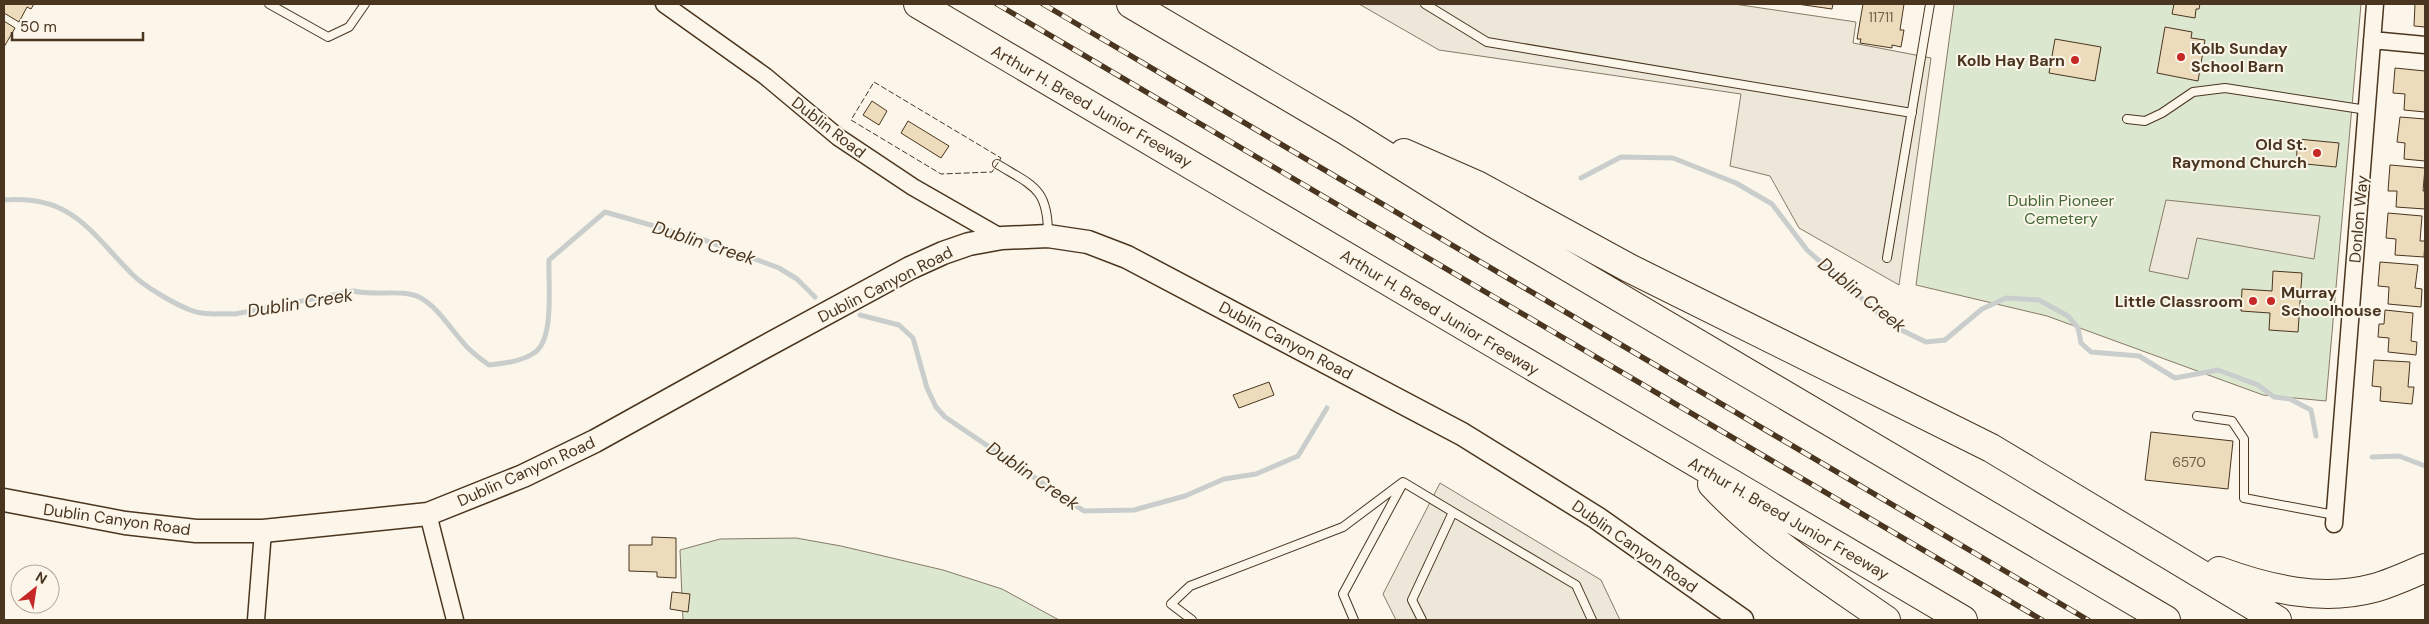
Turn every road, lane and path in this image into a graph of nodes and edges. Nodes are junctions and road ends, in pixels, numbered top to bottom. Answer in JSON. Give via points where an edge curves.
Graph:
{"nodes":[{"id":1,"x":270,"y":4,"type":"edge"},
{"id":2,"x":366,"y":4,"type":"edge"},
{"id":3,"x":664,"y":4,"type":"edge"},
{"id":4,"x":918,"y":4,"type":"edge"},
{"id":5,"x":1131,"y":4,"type":"edge"},
{"id":6,"x":1425,"y":4,"type":"edge"},
{"id":7,"x":1930,"y":4,"type":"edge"},
{"id":8,"x":2375,"y":4,"type":"edge"},
{"id":9,"x":2372,"y":40,"type":"junction"},
{"id":10,"x":2425,"y":45,"type":"edge"},
{"id":11,"x":2367,"y":110,"type":"junction"},
{"id":12,"x":1912,"y":113,"type":"junction"},
{"id":13,"x":2127,"y":119,"type":"dead end"},
{"id":14,"x":1345,"y":130,"type":"junction"},
{"id":15,"x":997,"y":164,"type":"dead end"},
{"id":16,"x":1048,"y":236,"type":"junction"},
{"id":17,"x":1002,"y":238,"type":"junction"},
{"id":18,"x":1887,"y":258,"type":"dead end"},
{"id":19,"x":2197,"y":416,"type":"dead end"},
{"id":20,"x":1687,"y":458,"type":"junction"},
{"id":21,"x":1403,"y":482,"type":"junction"},
{"id":22,"x":4,"y":500,"type":"edge"},
{"id":23,"x":1453,"y":512,"type":"junction"},
{"id":24,"x":428,"y":514,"type":"junction"},
{"id":25,"x":2335,"y":519,"type":"joint"},
{"id":26,"x":263,"y":531,"type":"junction"},
{"id":27,"x":2144,"y":540,"type":"junction"},
{"id":28,"x":2425,"y":568,"type":"edge"},
{"id":29,"x":256,"y":620,"type":"edge"},
{"id":30,"x":455,"y":620,"type":"edge"},
{"id":31,"x":1192,"y":620,"type":"edge"},
{"id":32,"x":1354,"y":620,"type":"edge"},
{"id":33,"x":1422,"y":620,"type":"edge"},
{"id":34,"x":1592,"y":620,"type":"edge"},
{"id":35,"x":1742,"y":620,"type":"edge"},
{"id":36,"x":1886,"y":620,"type":"edge"},
{"id":37,"x":1963,"y":620,"type":"edge"},
{"id":38,"x":2166,"y":620,"type":"edge"},
{"id":39,"x":2277,"y":620,"type":"edge"}],
"edges":[{"from":1,"to":2,"type":"lane","via":[[328,37],[349,27]]},
{"from":3,"to":17,"type":"street","name":"Dublin Road","via":[[765,76],[838,137],[913,187]]},
{"from":4,"to":20,"type":"highway","name":"Arthur H. Breed Junior Freeway"},
{"from":5,"to":14,"type":"highway"},
{"from":6,"to":12,"type":"lane","via":[[1487,42]]},
{"from":7,"to":12,"type":"lane"},
{"from":8,"to":9,"type":"street","name":"Donlon Way"},
{"from":9,"to":10,"type":"street"},
{"from":9,"to":11,"type":"street","name":"Donlon Way"},
{"from":11,"to":13,"type":"lane","via":[[2225,88],[2193,92],[2145,121]]},
{"from":11,"to":25,"type":"street","name":"Donlon Way"},
{"from":12,"to":18,"type":"lane"},
{"from":14,"to":27,"type":"highway","via":[[1448,170],[1638,272],[1991,448]]},
{"from":14,"to":38,"type":"highway","via":[[1490,221]]},
{"from":15,"to":16,"type":"lane","via":[[1025,180],[1042,198],[1048,211]]},
{"from":16,"to":17,"type":"main road","name":"Dublin Canyon Road"},
{"from":16,"to":35,"type":"main road","name":"Dublin Canyon Road","via":[[1088,242],[1127,256],[1462,434],[1596,518]]},
{"from":17,"to":24,"type":"main road","name":"Dublin Canyon Road","via":[[969,244],[910,268],[595,441],[523,476]]},
{"from":19,"to":25,"type":"lane","via":[[2232,421],[2244,439],[2244,498]]},
{"from":20,"to":36,"type":"highway","via":[[1763,532]]},
{"from":20,"to":37,"type":"highway","name":"Arthur H. Breed Junior Freeway"},
{"from":21,"to":23,"type":"lane"},
{"from":21,"to":31,"type":"lane","via":[[1343,527],[1190,586],[1171,604]]},
{"from":21,"to":32,"type":"lane","via":[[1343,594]]},
{"from":22,"to":26,"type":"main road","name":"Dublin Canyon Road","via":[[125,524],[196,531]]},
{"from":23,"to":33,"type":"lane","via":[[1412,600]]},
{"from":23,"to":34,"type":"lane","via":[[1576,585]]},
{"from":24,"to":26,"type":"main road","name":"Dublin Canyon Road"},
{"from":24,"to":30,"type":"street"},
{"from":26,"to":29,"type":"street"},
{"from":27,"to":28,"type":"highway","via":[[2252,583],[2293,592],[2336,593],[2374,588]]},
{"from":27,"to":39,"type":"highway"}]}
